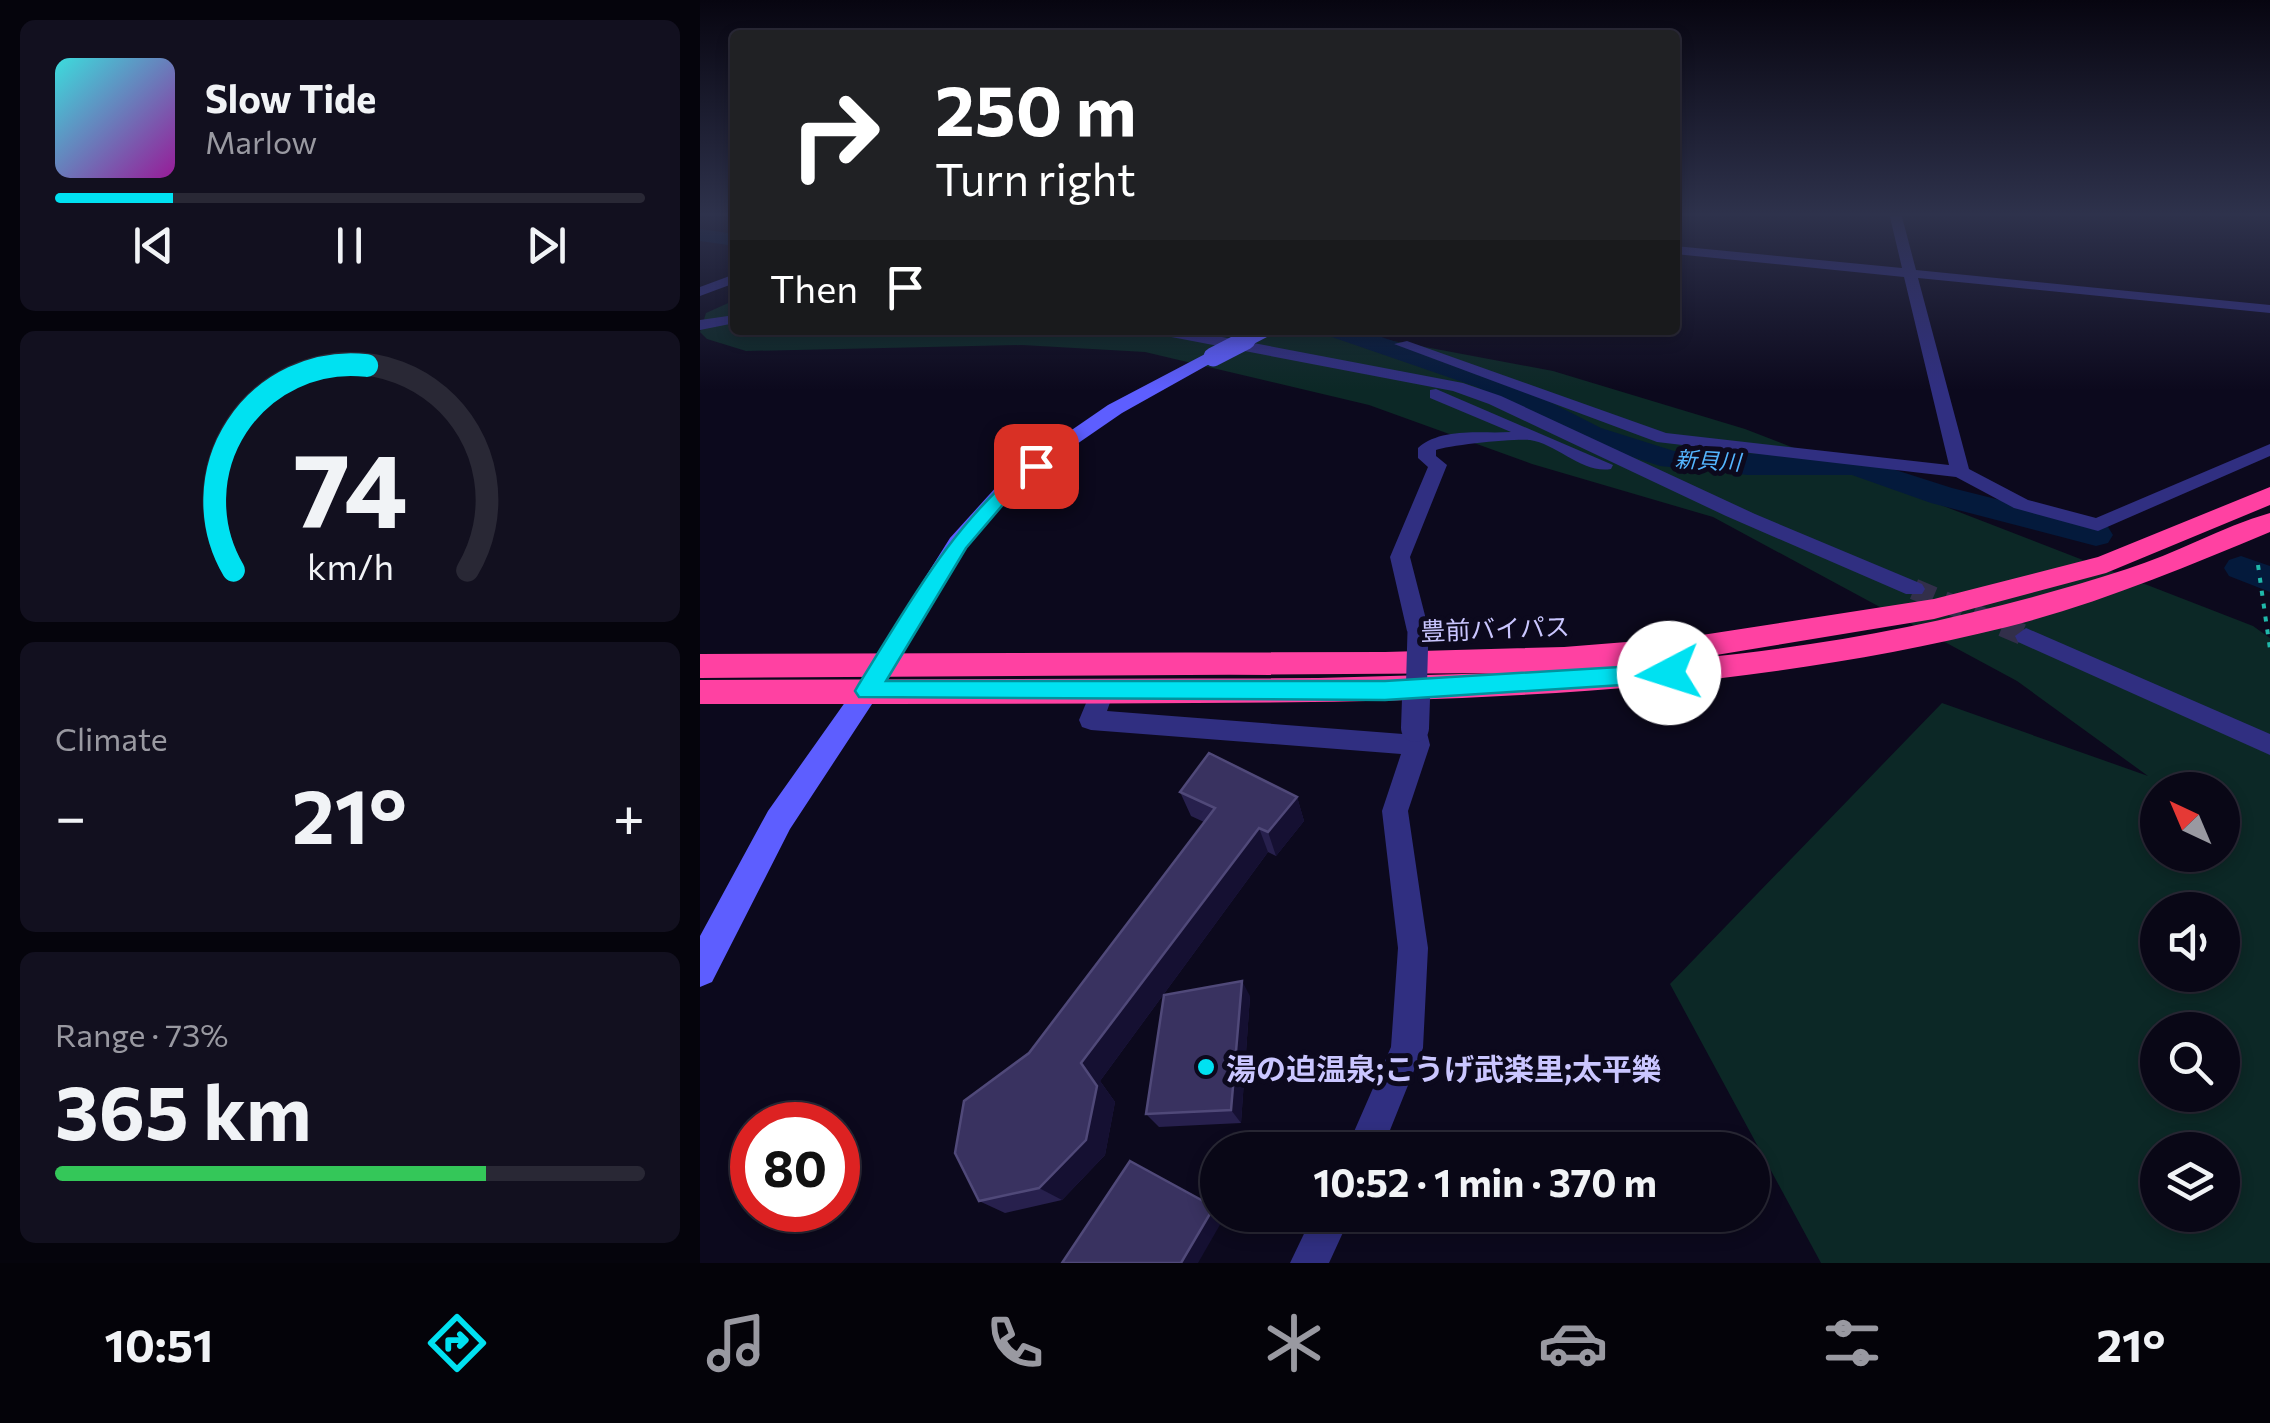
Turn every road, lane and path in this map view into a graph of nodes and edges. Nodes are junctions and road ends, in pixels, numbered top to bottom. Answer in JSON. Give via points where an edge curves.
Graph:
{"nodes":[{"id":1,"x":1899,"y":272,"type":"edge"},
{"id":2,"x":1910,"y":273,"type":"junction"},
{"id":3,"x":730,"y":280,"type":"edge"},
{"id":4,"x":700,"y":292,"type":"edge"},
{"id":5,"x":2270,"y":308,"type":"edge"},
{"id":6,"x":730,"y":320,"type":"edge"},
{"id":7,"x":700,"y":325,"type":"edge"},
{"id":8,"x":1188,"y":335,"type":"edge"},
{"id":9,"x":1255,"y":335,"type":"edge"},
{"id":10,"x":1408,"y":337,"type":"edge"},
{"id":11,"x":1378,"y":370,"type":"junction"},
{"id":12,"x":1525,"y":435,"type":"junction"},
{"id":13,"x":2270,"y":449,"type":"edge"},
{"id":14,"x":1960,"y":472,"type":"junction"},
{"id":15,"x":2270,"y":495,"type":"edge"},
{"id":16,"x":1747,"y":517,"type":"junction"},
{"id":17,"x":2270,"y":522,"type":"edge"},
{"id":18,"x":2258,"y":565,"type":"dead end"},
{"id":19,"x":1914,"y":589,"type":"tunnel mouth"},
{"id":20,"x":2026,"y":636,"type":"tunnel mouth"},
{"id":21,"x":2270,"y":649,"type":"edge"},
{"id":22,"x":700,"y":666,"type":"edge"},
{"id":23,"x":873,"y":678,"type":"junction"},
{"id":24,"x":1102,"y":691,"type":"junction"},
{"id":25,"x":700,"y":692,"type":"edge"},
{"id":26,"x":1416,"y":737,"type":"junction"},
{"id":27,"x":2270,"y":744,"type":"edge"},
{"id":28,"x":700,"y":970,"type":"edge"},
{"id":29,"x":1372,"y":1132,"type":"edge"},
{"id":30,"x":1324,"y":1232,"type":"edge"},
{"id":31,"x":1309,"y":1263,"type":"edge"}],
"edges":[{"from":1,"to":2,"type":"street"},
{"from":2,"to":5,"type":"street"},
{"from":2,"to":14,"type":"street"},
{"from":3,"to":4,"type":"street"},
{"from":6,"to":7,"type":"street"},
{"from":8,"to":11,"type":"street"},
{"from":9,"to":23,"type":"street","bridge":true,"via":[[1115,410],[1005,490],[958,544]]},
{"from":10,"to":11,"type":"street"},
{"from":10,"to":14,"type":"street","via":[[1664,438]]},
{"from":11,"to":12,"type":"street","via":[[1392,382],[1441,396]]},
{"from":11,"to":16,"type":"street","via":[[1495,400]]},
{"from":12,"to":16,"type":"street"},
{"from":12,"to":26,"type":"street","bridge":true,"via":[[1426,448],[1438,465],[1400,557],[1418,631]]},
{"from":13,"to":14,"type":"street","via":[[2098,525],[2021,504]]},
{"from":15,"to":23,"type":"highway","name":"豊前バイパス","via":[[2106,564],[1817,630],[1690,648],[1479,663]]},
{"from":16,"to":19,"type":"street"},
{"from":17,"to":24,"type":"highway","name":"豊前バイパス","via":[[2125,583],[1832,652],[1576,682],[1385,691]]},
{"from":18,"to":21,"type":"path"},
{"from":20,"to":27,"type":"street"},
{"from":22,"to":23,"type":"highway","name":"豊前バイパス"},
{"from":23,"to":24,"type":"highway","name":"豊前バイパス"},
{"from":23,"to":25,"type":"highway","name":"豊前バイパス"},
{"from":23,"to":28,"type":"street","via":[[779,820]]},
{"from":24,"to":26,"type":"street","via":[[1091,720]]},
{"from":26,"to":29,"type":"street","via":[[1395,810],[1413,948],[1407,1048]]},
{"from":30,"to":31,"type":"street"}]}
